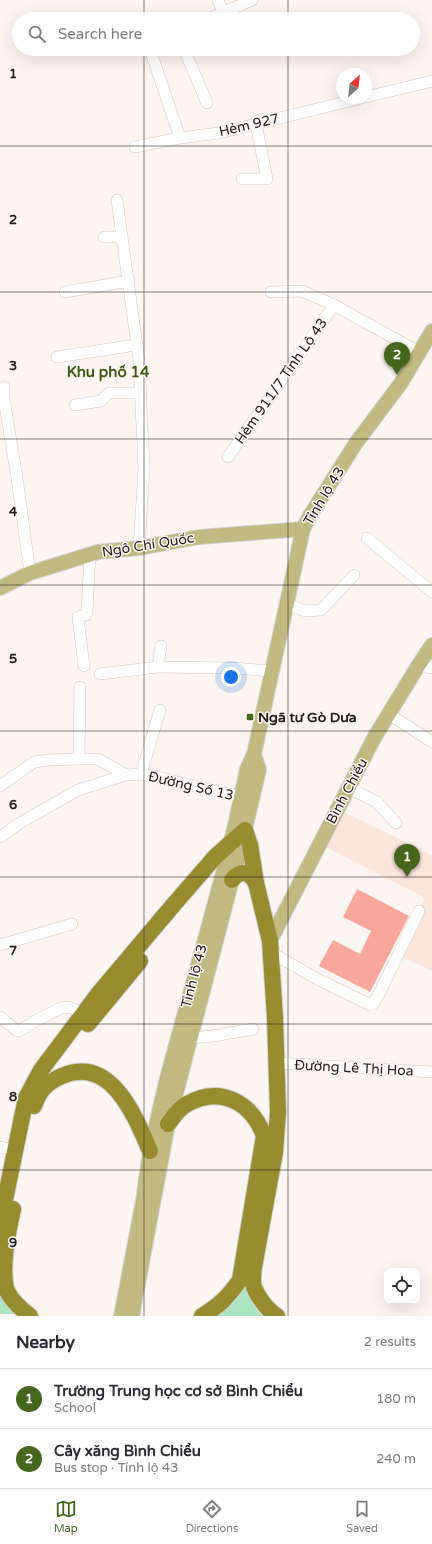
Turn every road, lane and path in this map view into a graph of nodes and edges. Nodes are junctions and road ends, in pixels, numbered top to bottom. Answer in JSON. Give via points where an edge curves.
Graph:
{"nodes":[{"id":1,"x":218,"y":0,"type":"edge"},
{"id":2,"x":252,"y":0,"type":"edge"},
{"id":3,"x":223,"y":12,"type":"joint"},
{"id":4,"x":152,"y":56,"type":"edge"},
{"id":5,"x":187,"y":56,"type":"edge"},
{"id":6,"x":432,"y":81,"type":"edge"},
{"id":7,"x":372,"y":96,"type":"edge"},
{"id":8,"x":207,"y":103,"type":"dead end"},
{"id":9,"x":338,"y":104,"type":"edge"},
{"id":10,"x":256,"y":124,"type":"junction"},
{"id":11,"x":180,"y":138,"type":"junction"},
{"id":12,"x":135,"y":147,"type":"dead end"},
{"id":13,"x":242,"y":179,"type":"dead end"},
{"id":14,"x":117,"y":200,"type":"dead end"},
{"id":15,"x":104,"y":237,"type":"dead end"},
{"id":16,"x":122,"y":237,"type":"junction"},
{"id":17,"x":129,"y":280,"type":"junction"},
{"id":18,"x":65,"y":292,"type":"dead end"},
{"id":19,"x":271,"y":292,"type":"dead end"},
{"id":20,"x":334,"y":305,"type":"junction"},
{"id":21,"x":432,"y":331,"type":"edge"},
{"id":22,"x":136,"y":345,"type":"junction"},
{"id":23,"x":419,"y":352,"type":"junction"},
{"id":24,"x":57,"y":357,"type":"dead end"},
{"id":25,"x":4,"y":387,"type":"dead end"},
{"id":26,"x":140,"y":392,"type":"junction"},
{"id":27,"x":2,"y":400,"type":"edge"},
{"id":28,"x":75,"y":405,"type":"dead end"},
{"id":29,"x":228,"y":457,"type":"dead end"},
{"id":30,"x":303,"y":529,"type":"junction"},
{"id":31,"x":367,"y":538,"type":"dead end"},
{"id":32,"x":138,"y":548,"type":"junction"},
{"id":33,"x":90,"y":554,"type":"junction"},
{"id":34,"x":30,"y":573,"type":"junction"},
{"id":35,"x":354,"y":575,"type":"dead end"},
{"id":36,"x":0,"y":588,"type":"edge"},
{"id":37,"x":432,"y":592,"type":"edge"},
{"id":38,"x":287,"y":604,"type":"junction"},
{"id":39,"x":432,"y":645,"type":"edge"},
{"id":40,"x":160,"y":646,"type":"dead end"},
{"id":41,"x":84,"y":666,"type":"dead end"},
{"id":42,"x":418,"y":666,"type":"junction"},
{"id":43,"x":158,"y":667,"type":"junction"},
{"id":44,"x":432,"y":668,"type":"edge"},
{"id":45,"x":271,"y":671,"type":"junction"},
{"id":46,"x":100,"y":674,"type":"dead end"},
{"id":47,"x":80,"y":687,"type":"dead end"},
{"id":48,"x":160,"y":710,"type":"dead end"},
{"id":49,"x":389,"y":714,"type":"junction"},
{"id":50,"x":432,"y":742,"type":"edge"},
{"id":51,"x":254,"y":754,"type":"junction"},
{"id":52,"x":79,"y":759,"type":"junction"},
{"id":53,"x":141,"y":774,"type":"junction"},
{"id":54,"x":126,"y":775,"type":"junction"},
{"id":55,"x":0,"y":786,"type":"edge"},
{"id":56,"x":348,"y":788,"type":"junction"},
{"id":57,"x":241,"y":797,"type":"junction"},
{"id":58,"x":396,"y":823,"type":"dead end"},
{"id":59,"x":0,"y":837,"type":"edge"},
{"id":60,"x":236,"y":838,"type":"junction"},
{"id":61,"x":232,"y":880,"type":"junction"},
{"id":62,"x":256,"y":883,"type":"junction"},
{"id":63,"x":260,"y":905,"type":"junction"},
{"id":64,"x":287,"y":906,"type":"junction"},
{"id":65,"x":419,"y":911,"type":"dead end"},
{"id":66,"x":72,"y":924,"type":"dead end"},
{"id":67,"x":0,"y":945,"type":"edge"},
{"id":68,"x":270,"y":947,"type":"junction"},
{"id":69,"x":83,"y":1014,"type":"junction"},
{"id":70,"x":0,"y":1017,"type":"edge"},
{"id":71,"x":253,"y":1029,"type":"dead end"},
{"id":72,"x":190,"y":1038,"type":"junction"},
{"id":73,"x":277,"y":1065,"type":"junction"},
{"id":74,"x":432,"y":1072,"type":"edge"},
{"id":75,"x":46,"y":1085,"type":"junction"},
{"id":76,"x":168,"y":1124,"type":"junction"},
{"id":77,"x":264,"y":1136,"type":"junction"},
{"id":78,"x":150,"y":1151,"type":"junction"},
{"id":79,"x":10,"y":1156,"type":"edge"},
{"id":80,"x":148,"y":1201,"type":"junction"},
{"id":81,"x":0,"y":1224,"type":"edge"},
{"id":82,"x":30,"y":1316,"type":"edge"},
{"id":83,"x":121,"y":1316,"type":"edge"},
{"id":84,"x":132,"y":1316,"type":"edge"},
{"id":85,"x":202,"y":1316,"type":"edge"},
{"id":86,"x":277,"y":1316,"type":"edge"}],
"edges":[{"from":1,"to":3,"type":"street"},
{"from":2,"to":3,"type":"street"},
{"from":4,"to":11,"type":"street"},
{"from":5,"to":8,"type":"street"},
{"from":6,"to":7,"type":"street"},
{"from":9,"to":10,"type":"street","name":"Hẻm 927"},
{"from":10,"to":11,"type":"street","name":"Hẻm 927","via":[[219,133]]},
{"from":10,"to":13,"type":"street","via":[[267,179]]},
{"from":11,"to":12,"type":"street","name":"Hẻm 927"},
{"from":14,"to":16,"type":"street"},
{"from":15,"to":16,"type":"street"},
{"from":16,"to":17,"type":"street"},
{"from":17,"to":18,"type":"street"},
{"from":17,"to":22,"type":"street"},
{"from":19,"to":20,"type":"street","via":[[302,291]]},
{"from":20,"to":23,"type":"street"},
{"from":20,"to":29,"type":"street","name":"Hẻm 911/7 Tỉnh Lộ 43"},
{"from":21,"to":23,"type":"main road","name":"Tỉnh lộ 43"},
{"from":22,"to":24,"type":"street"},
{"from":22,"to":26,"type":"street"},
{"from":23,"to":30,"type":"main road","name":"Tỉnh lộ 43","via":[[401,383],[356,443]]},
{"from":25,"to":27,"type":"street"},
{"from":26,"to":28,"type":"street","via":[[109,393],[101,401]]},
{"from":26,"to":32,"type":"street","via":[[144,469]]},
{"from":27,"to":34,"type":"street","via":[[17,478]]},
{"from":30,"to":32,"type":"main road","name":"Ngô Chí Quốc","via":[[205,536]]},
{"from":30,"to":38,"type":"main road","name":"Tỉnh lộ 43"},
{"from":31,"to":37,"type":"street"},
{"from":32,"to":33,"type":"main road","name":"Ngô Chí Quốc"},
{"from":33,"to":34,"type":"main road","name":"Ngô Chí Quốc"},
{"from":33,"to":41,"type":"street","via":[[87,612],[86,615],[78,617]]},
{"from":34,"to":36,"type":"main road","name":"Ngô Chí Quốc"},
{"from":35,"to":38,"type":"street","via":[[321,610],[305,611]]},
{"from":38,"to":45,"type":"main road","name":"Tỉnh lộ 43"},
{"from":39,"to":42,"type":"main road","name":"Bình Chiểu"},
{"from":40,"to":43,"type":"street"},
{"from":42,"to":44,"type":"street"},
{"from":42,"to":49,"type":"main road","name":"Bình Chiểu"},
{"from":43,"to":45,"type":"street"},
{"from":43,"to":46,"type":"street"},
{"from":45,"to":51,"type":"main road","name":"Tỉnh lộ 43"},
{"from":47,"to":52,"type":"street"},
{"from":48,"to":53,"type":"street"},
{"from":49,"to":50,"type":"street"},
{"from":49,"to":56,"type":"main road","name":"Bình Chiểu"},
{"from":51,"to":57,"type":"main road","name":"Tỉnh lộ 43","via":[[247,769]]},
{"from":51,"to":60,"type":"main road","name":"Tỉnh lộ 43","via":[[259,770]]},
{"from":52,"to":54,"type":"street","via":[[98,759]]},
{"from":52,"to":55,"type":"street","via":[[34,762]]},
{"from":53,"to":54,"type":"street","name":"Đường Số 13"},
{"from":53,"to":57,"type":"street","name":"Đường Số 13"},
{"from":54,"to":59,"type":"street","name":"Đường Số 13","via":[[78,790]]},
{"from":56,"to":58,"type":"street","via":[[377,802]]},
{"from":56,"to":64,"type":"main road","name":"Bình Chiểu"},
{"from":57,"to":60,"type":"main road","name":"Tỉnh lộ 43"},
{"from":60,"to":61,"type":"main road","name":"Tỉnh lộ 43"},
{"from":60,"to":62,"type":"highway","via":[[250,845]]},
{"from":60,"to":69,"type":"highway","via":[[212,860]]},
{"from":60,"to":75,"type":"highway","via":[[54,1065],[46,1079]]},
{"from":60,"to":78,"type":"main road","name":"Tỉnh lộ 43","via":[[166,1078]]},
{"from":61,"to":62,"type":"highway","via":[[243,873],[248,874]]},
{"from":61,"to":72,"type":"main road","name":"Tỉnh lộ 43"},
{"from":62,"to":63,"type":"highway"},
{"from":63,"to":64,"type":"main road","via":[[273,909]]},
{"from":63,"to":68,"type":"highway"},
{"from":64,"to":68,"type":"main road","name":"Bình Chiểu"},
{"from":65,"to":68,"type":"street","via":[[374,1004],[319,980]]},
{"from":66,"to":67,"type":"street"},
{"from":68,"to":73,"type":"highway"},
{"from":69,"to":70,"type":"street","via":[[72,1008],[63,1007],[19,1031]]},
{"from":69,"to":79,"type":"highway","via":[[32,1085]]},
{"from":71,"to":72,"type":"street"},
{"from":72,"to":76,"type":"main road","name":"Tỉnh lộ 43"},
{"from":73,"to":74,"type":"street","name":"Đường Lê Thị Hoa"},
{"from":73,"to":77,"type":"highway","via":[[270,1092]]},
{"from":73,"to":86,"type":"highway","via":[[278,1112],[275,1152],[253,1284],[262,1302]]},
{"from":75,"to":78,"type":"highway","via":[[57,1077],[76,1071],[106,1079],[137,1120]]},
{"from":75,"to":79,"type":"highway","via":[[37,1097]]},
{"from":76,"to":77,"type":"highway","via":[[186,1104],[203,1097],[226,1097],[242,1104],[252,1113],[260,1124]]},
{"from":76,"to":80,"type":"main road","name":"Tỉnh lộ 43"},
{"from":77,"to":85,"type":"highway","via":[[240,1280],[230,1295]]},
{"from":78,"to":80,"type":"main road","name":"Tỉnh lộ 43"},
{"from":79,"to":81,"type":"highway"},
{"from":79,"to":82,"type":"highway","via":[[2,1276],[6,1290]]},
{"from":80,"to":83,"type":"main road"},
{"from":80,"to":84,"type":"main road"}]}
